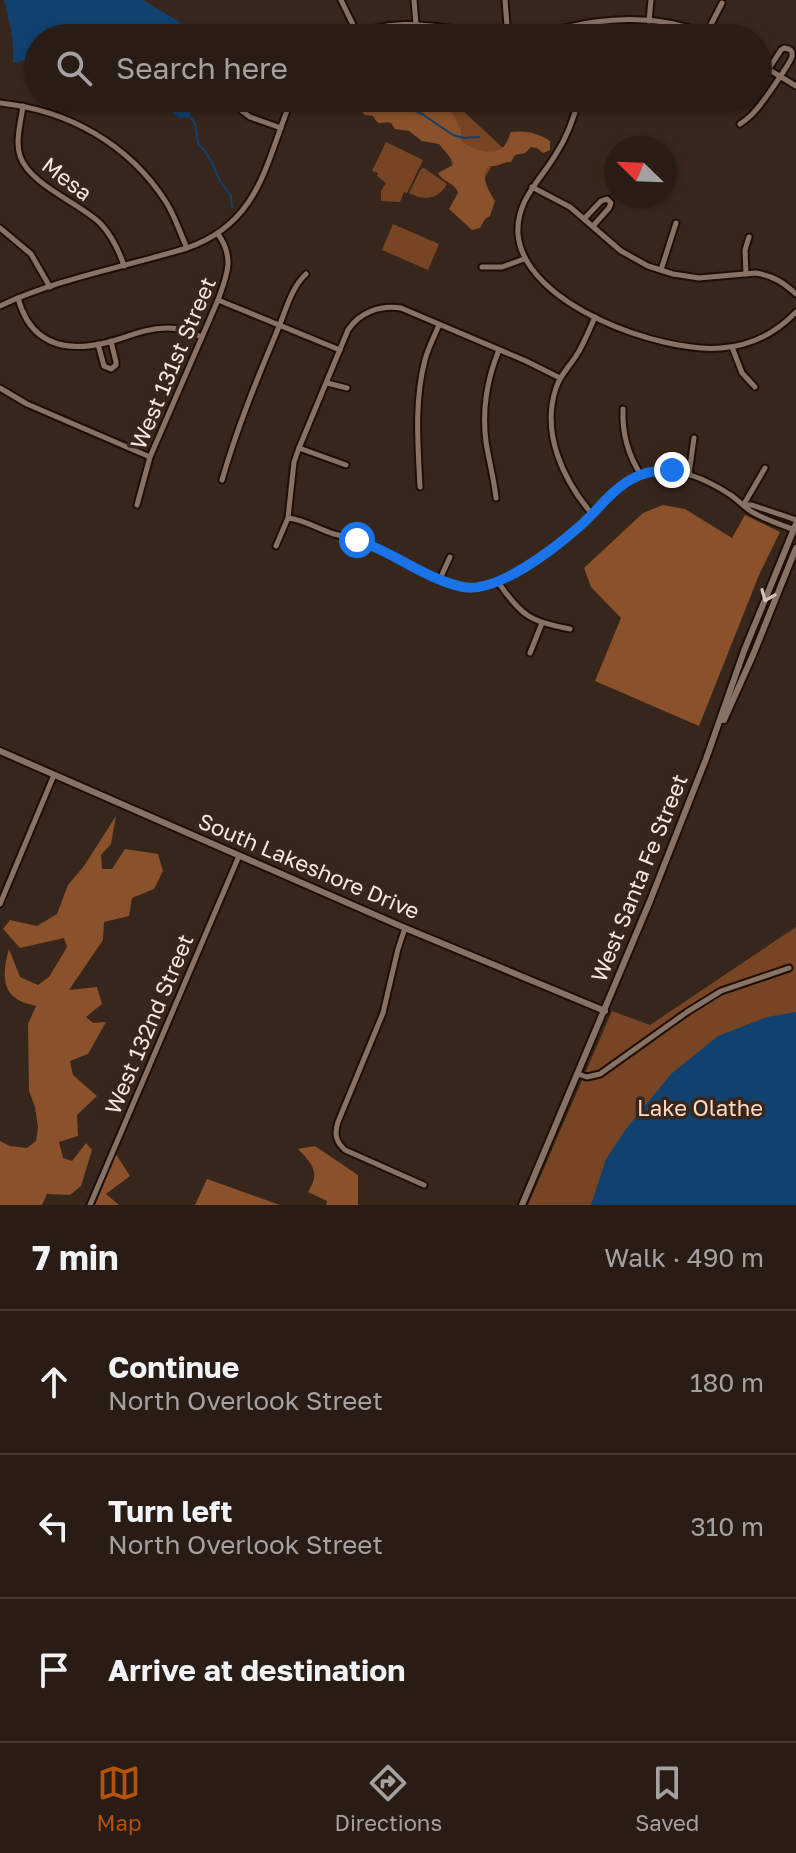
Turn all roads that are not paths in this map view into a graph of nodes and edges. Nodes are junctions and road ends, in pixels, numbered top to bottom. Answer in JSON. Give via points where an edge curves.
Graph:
{"nodes":[{"id":1,"x":341,"y":0,"type":"edge"},
{"id":2,"x":414,"y":0,"type":"edge"},
{"id":3,"x":505,"y":0,"type":"edge"},
{"id":4,"x":651,"y":0,"type":"edge"},
{"id":5,"x":722,"y":3,"type":"dead end"},
{"id":6,"x":649,"y":21,"type":"junction"},
{"id":7,"x":353,"y":24,"type":"edge"},
{"id":8,"x":393,"y":24,"type":"edge"},
{"id":9,"x":416,"y":24,"type":"joint"},
{"id":10,"x":507,"y":24,"type":"edge"},
{"id":11,"x":590,"y":24,"type":"edge"},
{"id":12,"x":672,"y":24,"type":"edge"},
{"id":13,"x":711,"y":24,"type":"edge"},
{"id":14,"x":772,"y":64,"type":"edge"},
{"id":15,"x":772,"y":73,"type":"edge"},
{"id":16,"x":779,"y":77,"type":"junction"},
{"id":17,"x":796,"y":86,"type":"edge"},
{"id":18,"x":772,"y":87,"type":"edge"},
{"id":19,"x":0,"y":103,"type":"edge"},
{"id":20,"x":23,"y":106,"type":"joint"},
{"id":21,"x":49,"y":112,"type":"edge"},
{"id":22,"x":245,"y":112,"type":"edge"},
{"id":23,"x":287,"y":112,"type":"edge"},
{"id":24,"x":574,"y":112,"type":"edge"},
{"id":25,"x":754,"y":112,"type":"edge"},
{"id":26,"x":740,"y":124,"type":"dead end"},
{"id":27,"x":281,"y":128,"type":"junction"},
{"id":28,"x":532,"y":187,"type":"junction"},
{"id":29,"x":584,"y":219,"type":"junction"},
{"id":30,"x":676,"y":223,"type":"dead end"},
{"id":31,"x":593,"y":226,"type":"junction"},
{"id":32,"x":0,"y":228,"type":"edge"},
{"id":33,"x":218,"y":234,"type":"junction"},
{"id":34,"x":749,"y":237,"type":"dead end"},
{"id":35,"x":187,"y":248,"type":"junction"},
{"id":36,"x":524,"y":259,"type":"junction"},
{"id":37,"x":124,"y":266,"type":"junction"},
{"id":38,"x":482,"y":267,"type":"dead end"},
{"id":39,"x":661,"y":270,"type":"junction"},
{"id":40,"x":306,"y":274,"type":"dead end"},
{"id":41,"x":746,"y":274,"type":"junction"},
{"id":42,"x":50,"y":287,"type":"junction"},
{"id":43,"x":796,"y":294,"type":"edge"},
{"id":44,"x":18,"y":298,"type":"junction"},
{"id":45,"x":218,"y":300,"type":"junction"},
{"id":46,"x":0,"y":306,"type":"edge"},
{"id":47,"x":796,"y":312,"type":"edge"},
{"id":48,"x":595,"y":317,"type":"junction"},
{"id":49,"x":280,"y":324,"type":"junction"},
{"id":50,"x":439,"y":325,"type":"junction"},
{"id":51,"x":202,"y":337,"type":"junction"},
{"id":52,"x":111,"y":341,"type":"junction"},
{"id":53,"x":98,"y":344,"type":"junction"},
{"id":54,"x":732,"y":347,"type":"junction"},
{"id":55,"x":340,"y":350,"type":"junction"},
{"id":56,"x":499,"y":350,"type":"junction"},
{"id":57,"x":560,"y":378,"type":"junction"},
{"id":58,"x":327,"y":383,"type":"junction"},
{"id":59,"x":755,"y":387,"type":"dead end"},
{"id":60,"x":0,"y":388,"type":"edge"},
{"id":61,"x":347,"y":388,"type":"dead end"},
{"id":62,"x":623,"y":409,"type":"dead end"},
{"id":63,"x":694,"y":438,"type":"dead end"},
{"id":64,"x":299,"y":448,"type":"junction"},
{"id":65,"x":150,"y":457,"type":"junction"},
{"id":66,"x":346,"y":465,"type":"dead end"},
{"id":67,"x":765,"y":468,"type":"dead end"},
{"id":68,"x":689,"y":474,"type":"junction"},
{"id":69,"x":641,"y":475,"type":"junction"},
{"id":70,"x":222,"y":480,"type":"dead end"},
{"id":71,"x":420,"y":487,"type":"dead end"},
{"id":72,"x":496,"y":498,"type":"dead end"},
{"id":73,"x":137,"y":505,"type":"dead end"},
{"id":74,"x":743,"y":505,"type":"junction"},
{"id":75,"x":592,"y":514,"type":"junction"},
{"id":76,"x":288,"y":518,"type":"junction"},
{"id":77,"x":795,"y":526,"type":"edge"},
{"id":78,"x":276,"y":546,"type":"dead end"},
{"id":79,"x":796,"y":548,"type":"edge"},
{"id":80,"x":450,"y":557,"type":"dead end"},
{"id":81,"x":440,"y":579,"type":"junction"},
{"id":82,"x":498,"y":582,"type":"junction"},
{"id":83,"x":542,"y":623,"type":"junction"},
{"id":84,"x":570,"y":629,"type":"dead end"},
{"id":85,"x":530,"y":653,"type":"dead end"},
{"id":86,"x":0,"y":751,"type":"edge"},
{"id":87,"x":706,"y":759,"type":"junction"},
{"id":88,"x":54,"y":775,"type":"junction"},
{"id":89,"x":239,"y":856,"type":"junction"},
{"id":90,"x":0,"y":904,"type":"edge"},
{"id":91,"x":405,"y":928,"type":"junction"},
{"id":92,"x":789,"y":968,"type":"dead end"},
{"id":93,"x":605,"y":1011,"type":"junction"},
{"id":94,"x":578,"y":1074,"type":"junction"},
{"id":95,"x":424,"y":1185,"type":"dead end"},
{"id":96,"x":90,"y":1205,"type":"edge"},
{"id":97,"x":522,"y":1205,"type":"edge"}],
"edges":[{"from":1,"to":7,"type":"street"},
{"from":2,"to":9,"type":"street"},
{"from":3,"to":10,"type":"street"},
{"from":4,"to":6,"type":"street"},
{"from":5,"to":13,"type":"street"},
{"from":6,"to":11,"type":"street"},
{"from":6,"to":12,"type":"street"},
{"from":8,"to":9,"type":"street"},
{"from":14,"to":16,"type":"street","via":[[784,48],[792,52]]},
{"from":15,"to":16,"type":"street"},
{"from":16,"to":17,"type":"street"},
{"from":16,"to":18,"type":"street"},
{"from":19,"to":20,"type":"street"},
{"from":20,"to":37,"type":"street","name":"Mesa","via":[[18,153],[25,167],[99,222]]},
{"from":21,"to":35,"type":"street","via":[[114,145],[144,172],[168,204]]},
{"from":22,"to":27,"type":"street"},
{"from":23,"to":27,"type":"street"},
{"from":24,"to":28,"type":"street","via":[[564,140]]},
{"from":25,"to":26,"type":"street"},
{"from":27,"to":33,"type":"street","via":[[260,183],[235,220]]},
{"from":28,"to":29,"type":"street"},
{"from":28,"to":36,"type":"street","via":[[519,214]]},
{"from":29,"to":31,"type":"street"},
{"from":29,"to":31,"type":"street","via":[[607,199],[609,208]]},
{"from":30,"to":39,"type":"street"},
{"from":31,"to":39,"type":"street","via":[[621,251]]},
{"from":32,"to":42,"type":"street","via":[[31,254]]},
{"from":33,"to":35,"type":"street"},
{"from":33,"to":45,"type":"street","name":"West 131st Street","via":[[228,254]]},
{"from":34,"to":41,"type":"street"},
{"from":35,"to":37,"type":"street"},
{"from":36,"to":38,"type":"street"},
{"from":36,"to":48,"type":"street","via":[[545,283]]},
{"from":37,"to":42,"type":"street"},
{"from":39,"to":41,"type":"street","via":[[699,278]]},
{"from":40,"to":49,"type":"street"},
{"from":41,"to":43,"type":"street","via":[[774,277]]},
{"from":42,"to":44,"type":"street"},
{"from":44,"to":46,"type":"street"},
{"from":44,"to":53,"type":"street","via":[[43,338],[71,347]]},
{"from":45,"to":49,"type":"street"},
{"from":45,"to":51,"type":"street","name":"West 131st Street"},
{"from":47,"to":54,"type":"street","via":[[764,337]]},
{"from":48,"to":54,"type":"street","via":[[664,343]]},
{"from":48,"to":57,"type":"street"},
{"from":49,"to":55,"type":"street"},
{"from":49,"to":70,"type":"street","via":[[250,393]]},
{"from":50,"to":55,"type":"street","via":[[401,308],[383,307],[357,319]]},
{"from":50,"to":56,"type":"street"},
{"from":50,"to":71,"type":"street","via":[[421,382]]},
{"from":51,"to":52,"type":"street","via":[[167,328]]},
{"from":51,"to":65,"type":"street","name":"West 131st Street"},
{"from":52,"to":53,"type":"street"},
{"from":52,"to":53,"type":"street","via":[[116,362],[111,369],[104,366]]},
{"from":54,"to":59,"type":"street","via":[[742,373]]},
{"from":55,"to":58,"type":"street"},
{"from":56,"to":57,"type":"street"},
{"from":56,"to":72,"type":"street","via":[[485,414]]},
{"from":57,"to":75,"type":"street","via":[[553,407],[556,453],[573,490]]},
{"from":58,"to":61,"type":"street"},
{"from":58,"to":64,"type":"street"},
{"from":60,"to":65,"type":"street"},
{"from":62,"to":69,"type":"street","via":[[626,442]]},
{"from":63,"to":68,"type":"street"},
{"from":64,"to":66,"type":"street"},
{"from":64,"to":76,"type":"street"},
{"from":65,"to":73,"type":"street","name":"West 131st Street"},
{"from":67,"to":74,"type":"street"},
{"from":68,"to":69,"type":"street","via":[[662,470]]},
{"from":68,"to":74,"type":"street"},
{"from":69,"to":75,"type":"street"},
{"from":74,"to":77,"type":"street"},
{"from":75,"to":82,"type":"street","via":[[562,541]]},
{"from":76,"to":78,"type":"street"},
{"from":76,"to":81,"type":"street","via":[[374,545]]},
{"from":77,"to":87,"type":"street","name":"West Santa Fe Street","one_way":true},
{"from":79,"to":87,"type":"street","name":"West Santa Fe Street"},
{"from":80,"to":81,"type":"street"},
{"from":81,"to":82,"type":"street","via":[[472,588]]},
{"from":82,"to":83,"type":"street","via":[[518,609]]},
{"from":83,"to":84,"type":"street"},
{"from":83,"to":85,"type":"street"},
{"from":86,"to":88,"type":"street","name":"South Lakeshore Drive"},
{"from":87,"to":93,"type":"street","name":"West Santa Fe Street"},
{"from":88,"to":89,"type":"street","name":"South Lakeshore Drive"},
{"from":88,"to":90,"type":"street"},
{"from":89,"to":91,"type":"street","name":"South Lakeshore Drive"},
{"from":89,"to":96,"type":"street","name":"West 132nd Street"},
{"from":91,"to":93,"type":"street","name":"South Lakeshore Drive"},
{"from":91,"to":95,"type":"street","via":[[383,1013],[335,1135],[351,1153]]},
{"from":92,"to":94,"type":"street","via":[[721,991],[600,1074]]},
{"from":93,"to":94,"type":"street","name":"West Santa Fe Street"},
{"from":94,"to":97,"type":"street","name":"West Santa Fe Street"}]}
